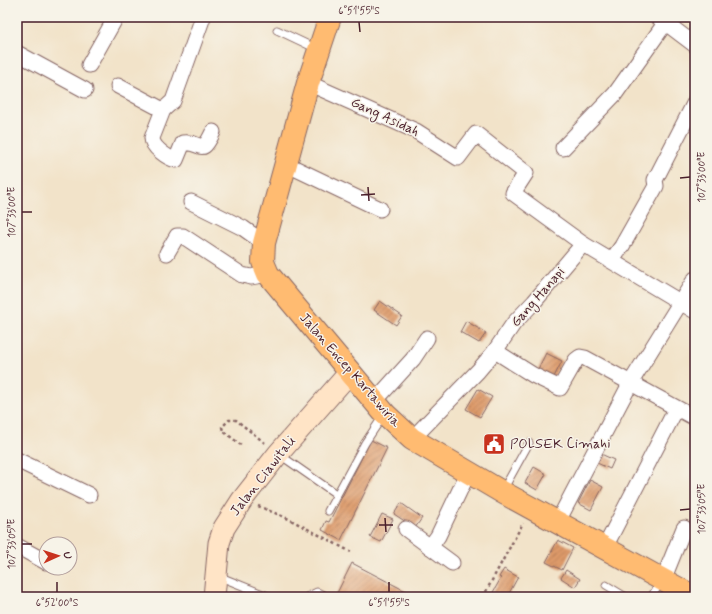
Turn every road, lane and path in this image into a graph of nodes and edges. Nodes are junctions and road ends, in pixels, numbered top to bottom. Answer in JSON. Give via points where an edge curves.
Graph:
{"nodes":[{"id":1,"x":116,"y":17,"type":"edge"},
{"id":2,"x":203,"y":17,"type":"edge"},
{"id":3,"x":323,"y":19,"type":"edge"},
{"id":4,"x":662,"y":19,"type":"edge"},
{"id":5,"x":277,"y":30,"type":"dead end"},
{"id":6,"x":695,"y":45,"type":"edge"},
{"id":7,"x":319,"y":50,"type":"junction"},
{"id":8,"x":17,"y":53,"type":"edge"},
{"id":9,"x":89,"y":65,"type":"dead end"},
{"id":10,"x":308,"y":83,"type":"junction"},
{"id":11,"x":118,"y":86,"type":"dead end"},
{"id":12,"x":85,"y":90,"type":"dead end"},
{"id":13,"x":695,"y":102,"type":"edge"},
{"id":14,"x":163,"y":110,"type":"junction"},
{"id":15,"x":214,"y":132,"type":"dead end"},
{"id":16,"x":563,"y":148,"type":"dead end"},
{"id":17,"x":286,"y":164,"type":"junction"},
{"id":18,"x":191,"y":202,"type":"dead end"},
{"id":19,"x":380,"y":209,"type":"dead end"},
{"id":20,"x":264,"y":243,"type":"junction"},
{"id":21,"x":583,"y":244,"type":"junction"},
{"id":22,"x":167,"y":254,"type":"dead end"},
{"id":23,"x":612,"y":260,"type":"junction"},
{"id":24,"x":268,"y":274,"type":"junction"},
{"id":25,"x":695,"y":279,"type":"edge"},
{"id":26,"x":681,"y":302,"type":"junction"},
{"id":27,"x":695,"y":311,"type":"edge"},
{"id":28,"x":427,"y":338,"type":"dead end"},
{"id":29,"x":495,"y":351,"type":"junction"},
{"id":30,"x":350,"y":372,"type":"junction"},
{"id":31,"x":631,"y":382,"type":"junction"},
{"id":32,"x":379,"y":408,"type":"junction"},
{"id":33,"x":676,"y":409,"type":"junction"},
{"id":34,"x":695,"y":418,"type":"edge"},
{"id":35,"x":412,"y":439,"type":"junction"},
{"id":36,"x":529,"y":443,"type":"dead end"},
{"id":37,"x":241,"y":445,"type":"dead end"},
{"id":38,"x":278,"y":454,"type":"junction"},
{"id":39,"x":17,"y":460,"type":"edge"},
{"id":40,"x":468,"y":473,"type":"junction"},
{"id":41,"x":502,"y":492,"type":"junction"},
{"id":42,"x":336,"y":494,"type":"junction"},
{"id":43,"x":89,"y":495,"type":"dead end"},
{"id":44,"x":240,"y":504,"type":"junction"},
{"id":45,"x":531,"y":508,"type":"junction"},
{"id":46,"x":328,"y":511,"type":"dead end"},
{"id":47,"x":556,"y":523,"type":"junction"},
{"id":48,"x":684,"y":528,"type":"dead end"},
{"id":49,"x":406,"y":529,"type":"dead end"},
{"id":50,"x":17,"y":546,"type":"edge"},
{"id":51,"x":430,"y":547,"type":"junction"},
{"id":52,"x":604,"y":549,"type":"junction"},
{"id":53,"x":351,"y":552,"type":"dead end"},
{"id":54,"x":38,"y":558,"type":"edge"},
{"id":55,"x":452,"y":563,"type":"dead end"},
{"id":56,"x":216,"y":575,"type":"junction"},
{"id":57,"x":606,"y":585,"type":"dead end"},
{"id":58,"x":657,"y":588,"type":"edge"},
{"id":59,"x":691,"y":596,"type":"edge"},
{"id":60,"x":214,"y":597,"type":"edge"},
{"id":61,"x":270,"y":597,"type":"edge"},
{"id":62,"x":307,"y":597,"type":"edge"},
{"id":63,"x":326,"y":597,"type":"edge"},
{"id":64,"x":483,"y":597,"type":"edge"},
{"id":65,"x":626,"y":597,"type":"edge"}],
"edges":[{"from":1,"to":9,"type":"street"},
{"from":2,"to":14,"type":"street","via":[[173,101]]},
{"from":3,"to":7,"type":"main road","name":"Jalan Encep Kartawiria"},
{"from":4,"to":6,"type":"street"},
{"from":4,"to":16,"type":"street","via":[[615,94]]},
{"from":5,"to":7,"type":"lane"},
{"from":7,"to":10,"type":"main road","name":"Jalan Encep Kartawiria"},
{"from":8,"to":12,"type":"street"},
{"from":10,"to":17,"type":"main road","name":"Jalan Encep Kartawiria"},
{"from":10,"to":21,"type":"street","name":"Gang Asidah","via":[[416,130],[458,158],[476,134],[526,173],[513,193]]},
{"from":11,"to":14,"type":"street"},
{"from":13,"to":23,"type":"street","via":[[655,180],[656,186]]},
{"from":14,"to":15,"type":"street","via":[[152,142],[155,147],[176,160],[183,143],[202,147],[207,145]]},
{"from":17,"to":19,"type":"street"},
{"from":17,"to":20,"type":"main road","name":"Jalan Encep Kartawiria"},
{"from":18,"to":20,"type":"street","via":[[243,228]]},
{"from":20,"to":24,"type":"main road","name":"Jalan Encep Kartawiria","via":[[263,262]]},
{"from":21,"to":23,"type":"street"},
{"from":21,"to":29,"type":"street","name":"Gang Hanapi","via":[[514,323]]},
{"from":22,"to":24,"type":"street","via":[[177,236],[183,236],[242,275],[251,277]]},
{"from":23,"to":26,"type":"street"},
{"from":24,"to":30,"type":"main road","name":"Jalan Encep Kartawiria"},
{"from":25,"to":26,"type":"street"},
{"from":26,"to":27,"type":"street"},
{"from":26,"to":31,"type":"street"},
{"from":28,"to":32,"type":"street"},
{"from":29,"to":31,"type":"street","via":[[533,375],[560,388],[580,356]]},
{"from":29,"to":35,"type":"street","name":"Gang Hanapi"},
{"from":30,"to":32,"type":"main road","name":"Jalan Encep Kartawiria"},
{"from":30,"to":38,"type":"main road","name":"Jalan Ciawitali"},
{"from":31,"to":33,"type":"street"},
{"from":31,"to":47,"type":"street"},
{"from":32,"to":35,"type":"main road","name":"Jalan Encep Kartawiria"},
{"from":32,"to":42,"type":"lane","via":[[365,443]]},
{"from":33,"to":34,"type":"street"},
{"from":33,"to":52,"type":"street"},
{"from":35,"to":40,"type":"main road","name":"Jalan Encep Kartawiria"},
{"from":36,"to":41,"type":"lane"},
{"from":37,"to":38,"type":"path","via":[[223,431],[222,427],[230,420],[236,420]]},
{"from":38,"to":42,"type":"lane"},
{"from":38,"to":44,"type":"main road","name":"Jalan Ciawitali"},
{"from":39,"to":43,"type":"street"},
{"from":40,"to":41,"type":"main road","name":"Jalan Encep Kartawiria"},
{"from":40,"to":51,"type":"street","via":[[438,536]]},
{"from":41,"to":45,"type":"main road","name":"Jalan Encep Kartawiria"},
{"from":42,"to":46,"type":"lane"},
{"from":44,"to":53,"type":"path","via":[[289,519]]},
{"from":44,"to":56,"type":"main road","name":"Jalan Ciawitali","via":[[224,528],[219,543]]},
{"from":45,"to":47,"type":"main road","name":"Jalan Encep Kartawiria"},
{"from":45,"to":64,"type":"path"},
{"from":47,"to":52,"type":"main road","name":"Jalan Encep Kartawiria"},
{"from":48,"to":58,"type":"street"},
{"from":49,"to":51,"type":"street"},
{"from":50,"to":54,"type":"street"},
{"from":51,"to":55,"type":"street"},
{"from":52,"to":58,"type":"main road","name":"Jalan Encep Kartawiria"},
{"from":56,"to":60,"type":"main road","name":"Jalan Ciawitali"},
{"from":56,"to":61,"type":"lane"},
{"from":57,"to":65,"type":"lane"},
{"from":58,"to":59,"type":"main road","name":"Jalan Encep Kartawiria"},
{"from":62,"to":63,"type":"lane","via":[[317,592]]}]}
